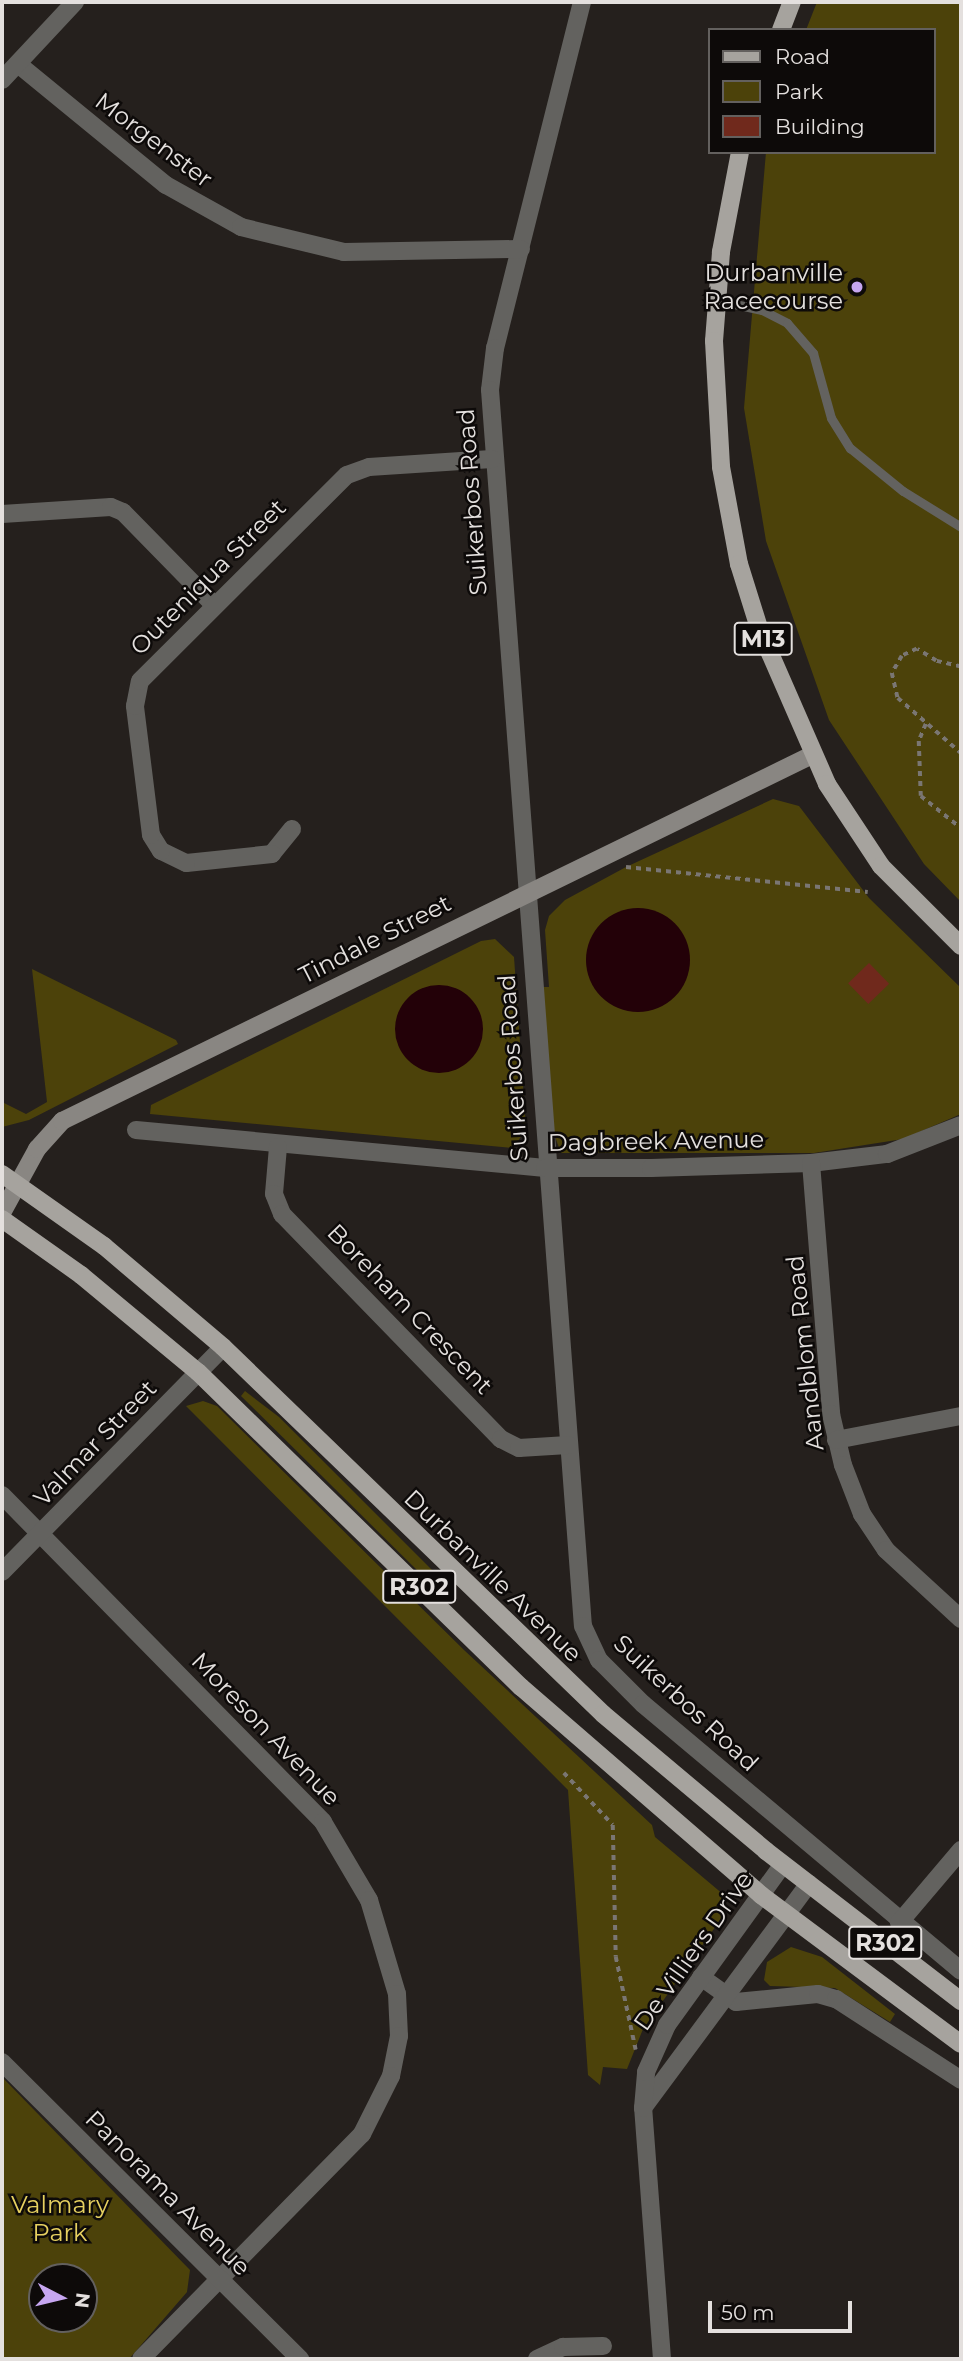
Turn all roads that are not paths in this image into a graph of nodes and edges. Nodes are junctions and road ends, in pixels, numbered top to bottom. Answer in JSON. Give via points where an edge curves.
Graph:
{"nodes":[{"id":1,"x":75,"y":2,"type":"edge"},
{"id":2,"x":582,"y":2,"type":"edge"},
{"id":3,"x":792,"y":2,"type":"edge"},
{"id":4,"x":783,"y":28,"type":"edge"},
{"id":5,"x":18,"y":64,"type":"junction"},
{"id":6,"x":2,"y":80,"type":"edge"},
{"id":7,"x":740,"y":154,"type":"edge"},
{"id":8,"x":521,"y":249,"type":"junction"},
{"id":9,"x":715,"y":300,"type":"junction"},
{"id":10,"x":492,"y":459,"type":"junction"},
{"id":11,"x":2,"y":514,"type":"edge"},
{"id":12,"x":961,"y":527,"type":"edge"},
{"id":13,"x":214,"y":605,"type":"junction"},
{"id":14,"x":810,"y":756,"type":"junction"},
{"id":15,"x":292,"y":829,"type":"dead end"},
{"id":16,"x":525,"y":892,"type":"junction"},
{"id":17,"x":961,"y":946,"type":"edge"},
{"id":18,"x":961,"y":1125,"type":"edge"},
{"id":19,"x":136,"y":1130,"type":"dead end"},
{"id":20,"x":278,"y":1147,"type":"junction"},
{"id":21,"x":811,"y":1163,"type":"junction"},
{"id":22,"x":545,"y":1168,"type":"junction"},
{"id":23,"x":2,"y":1174,"type":"edge"},
{"id":24,"x":17,"y":1185,"type":"junction"},
{"id":25,"x":2,"y":1213,"type":"edge"},
{"id":26,"x":2,"y":1219,"type":"edge"},
{"id":27,"x":223,"y":1347,"type":"junction"},
{"id":28,"x":198,"y":1372,"type":"junction"},
{"id":29,"x":961,"y":1416,"type":"edge"},
{"id":30,"x":836,"y":1440,"type":"junction"},
{"id":31,"x":568,"y":1445,"type":"junction"},
{"id":32,"x":2,"y":1495,"type":"edge"},
{"id":33,"x":40,"y":1534,"type":"junction"},
{"id":34,"x":2,"y":1572,"type":"edge"},
{"id":35,"x":961,"y":1619,"type":"edge"},
{"id":36,"x":961,"y":1850,"type":"edge"},
{"id":37,"x":783,"y":1864,"type":"junction"},
{"id":38,"x":809,"y":1884,"type":"junction"},
{"id":39,"x":761,"y":1895,"type":"junction"},
{"id":40,"x":785,"y":1914,"type":"junction"},
{"id":41,"x":899,"y":1923,"type":"junction"},
{"id":42,"x":961,"y":1970,"type":"edge"},
{"id":43,"x":701,"y":1977,"type":"junction"},
{"id":44,"x":726,"y":1995,"type":"junction"},
{"id":45,"x":961,"y":2001,"type":"edge"},
{"id":46,"x":961,"y":2044,"type":"edge"},
{"id":47,"x":2,"y":2062,"type":"edge"},
{"id":48,"x":961,"y":2080,"type":"edge"},
{"id":49,"x":643,"y":2108,"type":"junction"},
{"id":50,"x":217,"y":2276,"type":"junction"},
{"id":51,"x":603,"y":2346,"type":"dead end"},
{"id":52,"x":141,"y":2359,"type":"edge"},
{"id":53,"x":300,"y":2359,"type":"edge"},
{"id":54,"x":537,"y":2359,"type":"edge"},
{"id":55,"x":662,"y":2359,"type":"edge"}],
"edges":[{"from":1,"to":5,"type":"street"},
{"from":2,"to":8,"type":"street","name":"Suikerbos Road"},
{"from":3,"to":4,"type":"main road"},
{"from":5,"to":6,"type":"street"},
{"from":5,"to":8,"type":"street","name":"Morgenster","via":[[166,185],[241,226],[344,252]]},
{"from":7,"to":9,"type":"main road","number":"M13"},
{"from":8,"to":10,"type":"street","name":"Suikerbos Road","via":[[492,366]]},
{"from":9,"to":12,"type":"lane","via":[[762,310],[787,323],[813,353],[831,418],[850,448],[902,491]]},
{"from":9,"to":14,"type":"main road","number":"M13","via":[[716,424],[739,564],[758,628]]},
{"from":10,"to":13,"type":"street","name":"Outeniqua Street","via":[[354,471]]},
{"from":10,"to":16,"type":"street","name":"Suikerbos Road"},
{"from":11,"to":13,"type":"street","via":[[111,507],[123,512]]},
{"from":13,"to":15,"type":"street","name":"Outeniqua Street","via":[[145,673],[137,689],[151,835],[168,857],[195,863],[272,854]]},
{"from":14,"to":16,"type":"main road","name":"Tindale Street"},
{"from":14,"to":17,"type":"main road","number":"M13","via":[[881,866]]},
{"from":16,"to":22,"type":"street","name":"Suikerbos Road"},
{"from":16,"to":24,"type":"main road","name":"Tindale Street","via":[[62,1121],[44,1139]]},
{"from":18,"to":21,"type":"street","name":"Dagbreek Avenue","via":[[904,1151]]},
{"from":19,"to":20,"type":"street","name":"Dagbreek Avenue"},
{"from":20,"to":22,"type":"street","name":"Dagbreek Avenue"},
{"from":20,"to":31,"type":"street","name":"Boreham Crescent","via":[[274,1194],[282,1214],[512,1446]]},
{"from":21,"to":22,"type":"street","name":"Dagbreek Avenue"},
{"from":21,"to":30,"type":"street","name":"Aandblom Road"},
{"from":22,"to":31,"type":"street","name":"Suikerbos Road"},
{"from":23,"to":24,"type":"main road","name":"Durbanville Avenue","number":"R302"},
{"from":24,"to":25,"type":"main road","name":"Tindale Street"},
{"from":24,"to":27,"type":"main road","name":"Durbanville Avenue","number":"R302","via":[[104,1246]]},
{"from":26,"to":28,"type":"main road","number":"R302","via":[[73,1268]]},
{"from":27,"to":28,"type":"street","name":"Valmar Street"},
{"from":27,"to":37,"type":"main road","name":"Durbanville Avenue","number":"R302","via":[[575,1688]]},
{"from":28,"to":33,"type":"street","name":"Valmar Street"},
{"from":28,"to":39,"type":"main road","number":"R302","via":[[521,1687]]},
{"from":29,"to":30,"type":"street"},
{"from":30,"to":35,"type":"street","name":"Aandblom Road","via":[[873,1532],[910,1574]]},
{"from":31,"to":41,"type":"street","name":"Suikerbos Road","via":[[581,1613],[599,1660]]},
{"from":32,"to":33,"type":"street","name":"Moreson Avenue"},
{"from":33,"to":34,"type":"street","name":"Valmar Street"},
{"from":33,"to":50,"type":"street","name":"Moreson Avenue","via":[[316,1814],[359,1878],[389,1956],[399,2036],[391,2077],[374,2116],[347,2151]]},
{"from":36,"to":41,"type":"street"},
{"from":37,"to":38,"type":"main road","name":"Durbanville Avenue","number":"R302"},
{"from":37,"to":39,"type":"street","name":"De Villiers Drive"},
{"from":38,"to":40,"type":"street","name":"De Villiers Drive"},
{"from":38,"to":45,"type":"main road","name":"Durbanville Avenue","number":"R302"},
{"from":39,"to":40,"type":"main road","number":"R302"},
{"from":39,"to":43,"type":"street","name":"De Villiers Drive"},
{"from":40,"to":44,"type":"street","name":"De Villiers Drive"},
{"from":40,"to":46,"type":"main road","number":"R302"},
{"from":41,"to":42,"type":"street","name":"Suikerbos Road"},
{"from":43,"to":44,"type":"street"},
{"from":43,"to":49,"type":"street","name":"De Villiers Drive","via":[[656,2046],[646,2072]]},
{"from":44,"to":48,"type":"street","via":[[736,2002],[818,1994],[836,1999]]},
{"from":44,"to":49,"type":"street","name":"De Villiers Drive"},
{"from":47,"to":50,"type":"street","name":"Panorama Avenue"},
{"from":49,"to":55,"type":"street","name":"De Villiers Drive"},
{"from":50,"to":52,"type":"street","name":"Moreson Avenue"},
{"from":50,"to":53,"type":"street","name":"Panorama Avenue"},
{"from":51,"to":54,"type":"street","via":[[563,2347]]}]}
